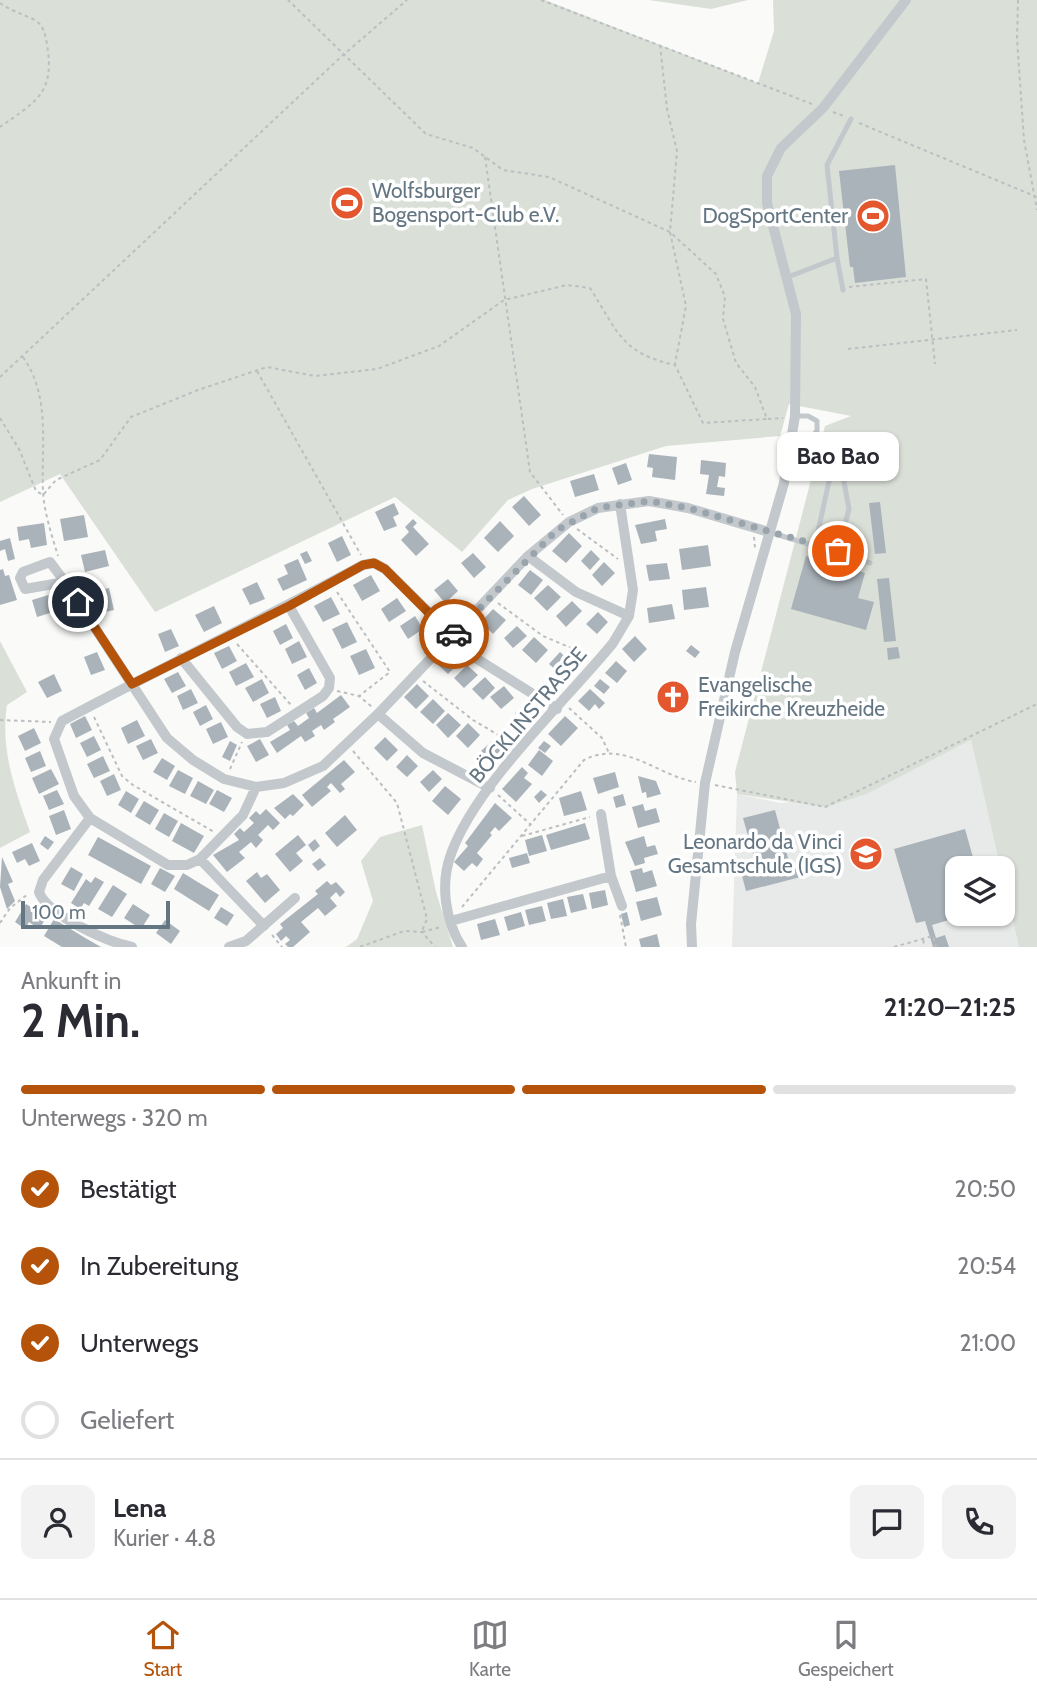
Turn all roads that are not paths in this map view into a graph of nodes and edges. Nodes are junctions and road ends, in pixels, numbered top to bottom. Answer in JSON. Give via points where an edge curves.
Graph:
{"nodes":[{"id":1,"x":906,"y":0,"type":"edge"},
{"id":2,"x":851,"y":119,"type":"road end"},
{"id":3,"x":838,"y":258,"type":"junction"},
{"id":4,"x":788,"y":277,"type":"junction"},
{"id":5,"x":843,"y":289,"type":"road end"},
{"id":6,"x":789,"y":417,"type":"junction"},
{"id":7,"x":788,"y":462,"type":"junction"},
{"id":8,"x":620,"y":504,"type":"junction"},
{"id":9,"x":769,"y":532,"type":"junction"},
{"id":10,"x":815,"y":544,"type":"junction"},
{"id":11,"x":838,"y":551,"type":"junction"},
{"id":12,"x":528,"y":556,"type":"junction"},
{"id":13,"x":870,"y":563,"type":"dead end"},
{"id":14,"x":65,"y":582,"type":"junction"},
{"id":15,"x":289,"y":606,"type":"junction"},
{"id":16,"x":629,"y":616,"type":"junction"},
{"id":17,"x":452,"y":636,"type":"junction"},
{"id":18,"x":181,"y":658,"type":"junction"},
{"id":19,"x":132,"y":684,"type":"junction"},
{"id":20,"x":560,"y":706,"type":"junction"},
{"id":21,"x":378,"y":714,"type":"junction"},
{"id":22,"x":256,"y":788,"type":"junction"},
{"id":23,"x":490,"y":788,"type":"junction"},
{"id":24,"x":601,"y":814,"type":"road end"},
{"id":25,"x":90,"y":818,"type":"junction"},
{"id":26,"x":200,"y":859,"type":"junction"},
{"id":27,"x":611,"y":876,"type":"junction"},
{"id":28,"x":295,"y":898,"type":"dead end"},
{"id":29,"x":622,"y":906,"type":"road end"},
{"id":30,"x":451,"y":921,"type":"junction"},
{"id":31,"x":264,"y":926,"type":"junction"},
{"id":32,"x":132,"y":947,"type":"edge"},
{"id":33,"x":229,"y":947,"type":"edge"},
{"id":34,"x":463,"y":947,"type":"edge"},
{"id":35,"x":692,"y":947,"type":"edge"}],
"edges":[{"from":1,"to":4,"type":"street","via":[[823,107],[781,148],[768,176],[767,203]]},
{"from":2,"to":3,"type":"lane","via":[[827,165]]},
{"from":3,"to":4,"type":"lane"},
{"from":3,"to":5,"type":"lane"},
{"from":4,"to":6,"type":"street","via":[[796,314]]},
{"from":6,"to":7,"type":"street"},
{"from":6,"to":7,"type":"lane","via":[[808,416],[817,421],[817,430]]},
{"from":7,"to":9,"type":"street"},
{"from":8,"to":9,"type":"street","via":[[649,501]]},
{"from":8,"to":12,"type":"street","via":[[598,508],[569,522]]},
{"from":8,"to":16,"type":"street","name":"BÖCKLINSTRASSE","via":[[633,590]]},
{"from":9,"to":10,"type":"lane"},
{"from":9,"to":35,"type":"street","via":[[720,707],[705,783]]},
{"from":10,"to":11,"type":"lane"},
{"from":10,"to":11,"type":"lane","via":[[837,445],[849,509]]},
{"from":11,"to":13,"type":"lane"},
{"from":12,"to":16,"type":"street","via":[[576,592]]},
{"from":12,"to":17,"type":"street"},
{"from":14,"to":14,"type":"street","via":[[25,589],[23,572],[50,562]]},
{"from":14,"to":19,"type":"street"},
{"from":15,"to":17,"type":"street","via":[[374,563]]},
{"from":15,"to":18,"type":"street"},
{"from":15,"to":18,"type":"street","via":[[330,678],[329,688],[267,732],[247,734],[210,698]]},
{"from":16,"to":20,"type":"street","name":"BÖCKLINSTRASSE","via":[[600,660]]},
{"from":17,"to":20,"type":"street","via":[[474,657]]},
{"from":17,"to":21,"type":"street"},
{"from":18,"to":19,"type":"street"},
{"from":19,"to":22,"type":"street","via":[[167,738],[193,760],[225,779]]},
{"from":19,"to":25,"type":"street","via":[[62,721],[54,739],[74,796]]},
{"from":20,"to":23,"type":"street","name":"BÖCKLINSTRASSE"},
{"from":21,"to":22,"type":"street","via":[[323,766],[284,783]]},
{"from":21,"to":23,"type":"street","via":[[423,753]]},
{"from":22,"to":26,"type":"street","via":[[243,815]]},
{"from":23,"to":30,"type":"street","name":"BÖCKLINSTRASSE","via":[[451,854],[445,879]]},
{"from":24,"to":27,"type":"street"},
{"from":25,"to":26,"type":"street","via":[[168,865],[187,865]]},
{"from":25,"to":32,"type":"street","via":[[38,892],[53,909],[113,943]]},
{"from":26,"to":31,"type":"street"},
{"from":27,"to":29,"type":"street"},
{"from":27,"to":30,"type":"street"},
{"from":28,"to":31,"type":"street"},
{"from":30,"to":34,"type":"street","name":"BÖCKLINSTRASSE"},
{"from":31,"to":33,"type":"street"}]}
